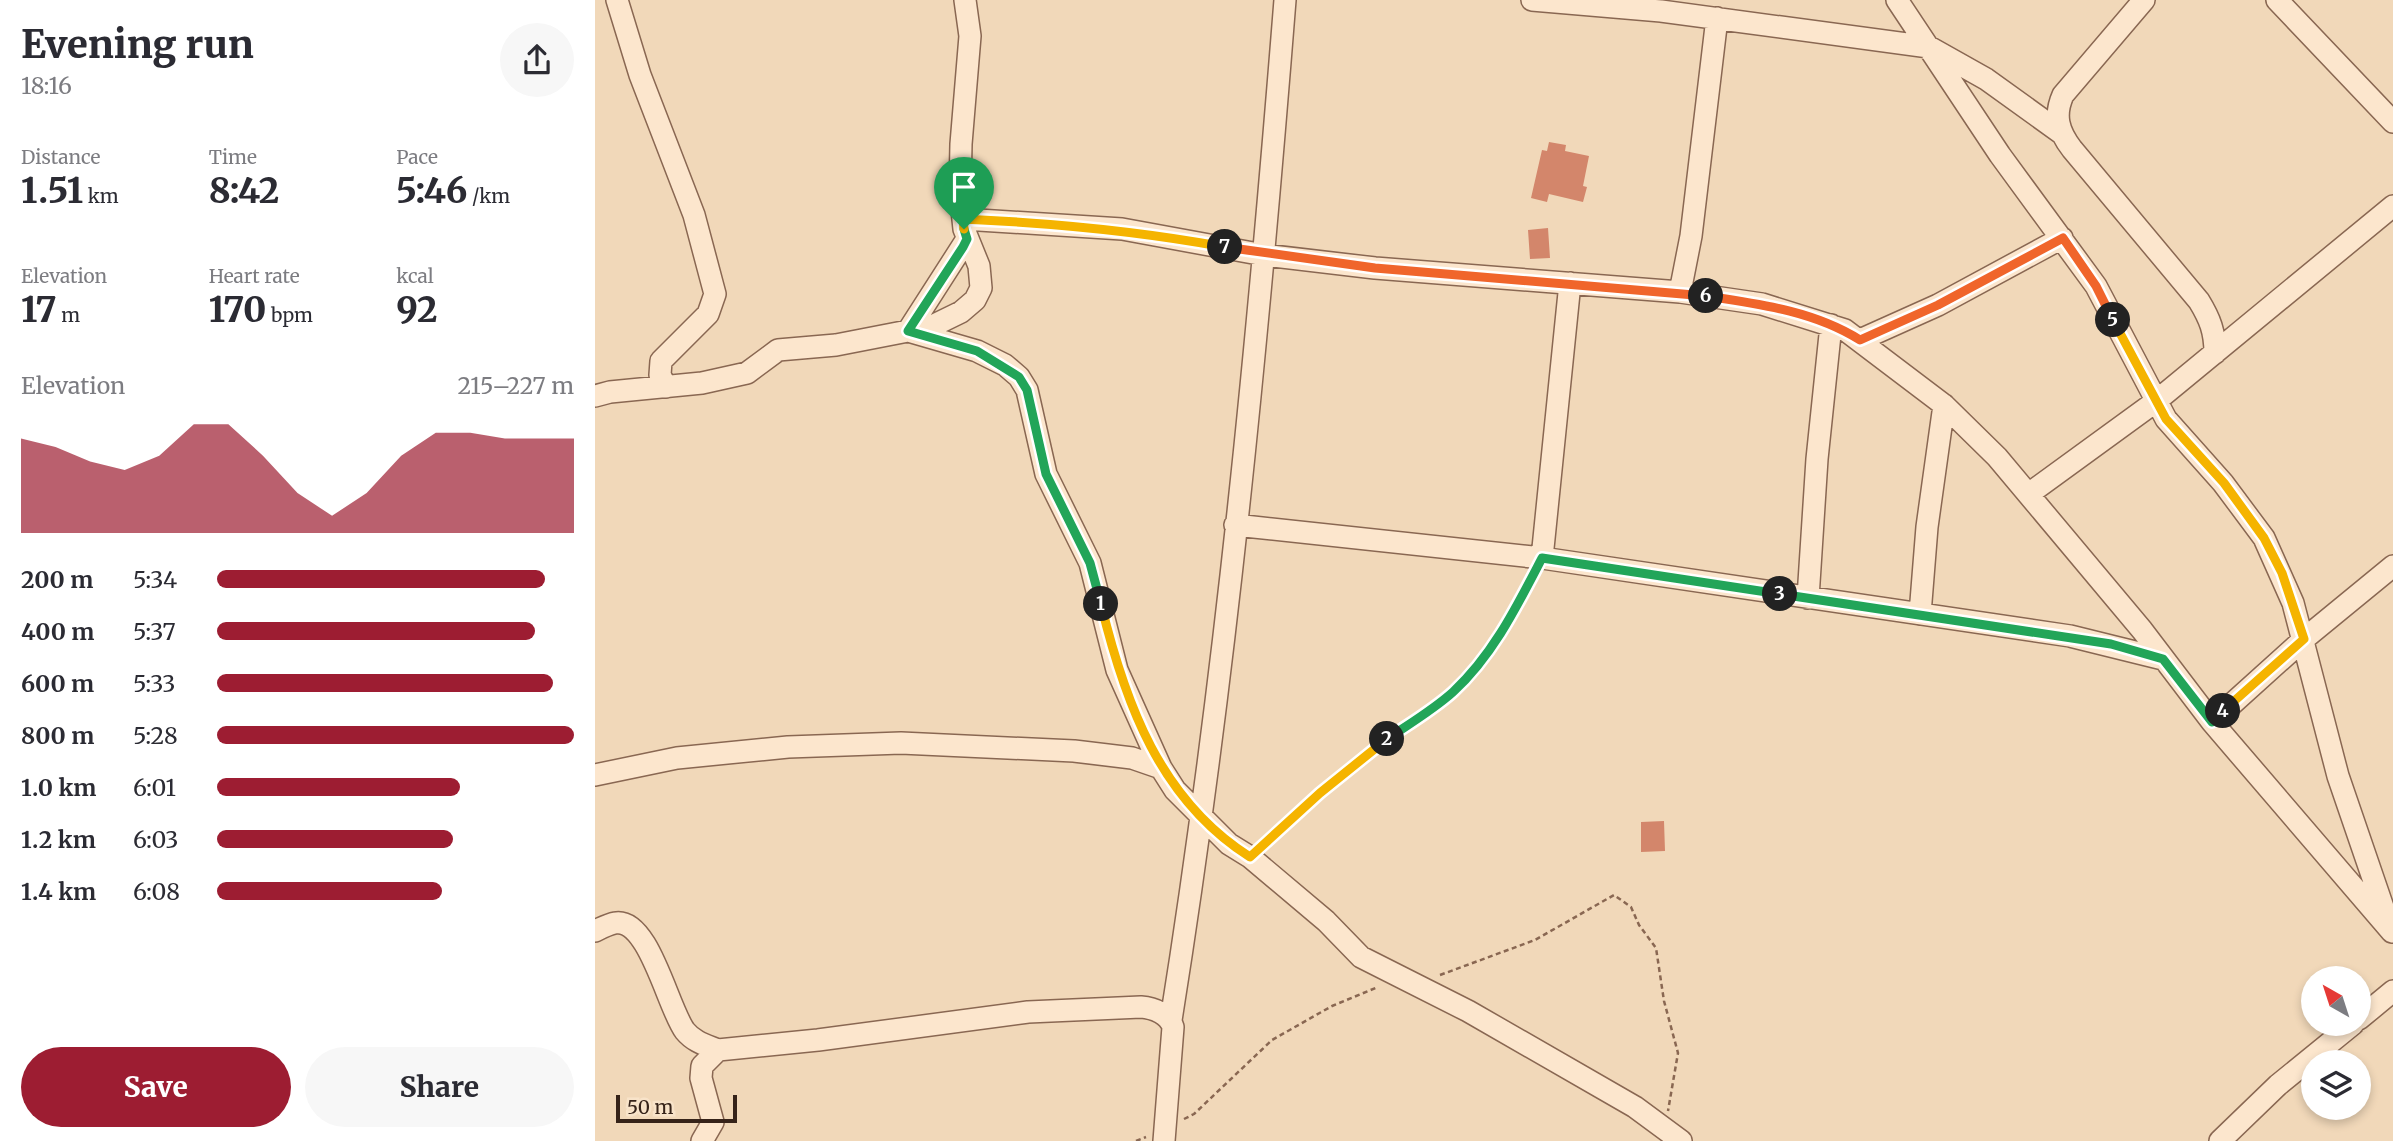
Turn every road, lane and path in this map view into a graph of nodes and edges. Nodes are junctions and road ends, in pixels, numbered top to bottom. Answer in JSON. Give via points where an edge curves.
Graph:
{"nodes":[{"id":1,"x":617,"y":0,"type":"edge"},
{"id":2,"x":965,"y":0,"type":"edge"},
{"id":3,"x":1285,"y":0,"type":"edge"},
{"id":4,"x":1532,"y":0,"type":"edge"},
{"id":5,"x":1897,"y":0,"type":"edge"},
{"id":6,"x":2144,"y":0,"type":"edge"},
{"id":7,"x":2277,"y":0,"type":"edge"},
{"id":8,"x":1717,"y":18,"type":"junction"},
{"id":9,"x":1929,"y":47,"type":"junction"},
{"id":10,"x":2393,"y":122,"type":"edge"},
{"id":11,"x":2061,"y":133,"type":"junction"},
{"id":12,"x":2393,"y":206,"type":"edge"},
{"id":13,"x":965,"y":229,"type":"junction"},
{"id":14,"x":2063,"y":238,"type":"junction"},
{"id":15,"x":1263,"y":254,"type":"junction"},
{"id":16,"x":1570,"y":284,"type":"junction"},
{"id":17,"x":1680,"y":292,"type":"junction"},
{"id":18,"x":1831,"y":325,"type":"junction"},
{"id":19,"x":913,"y":332,"type":"junction"},
{"id":20,"x":1860,"y":340,"type":"junction"},
{"id":21,"x":2215,"y":353,"type":"junction"},
{"id":22,"x":666,"y":387,"type":"junction"},
{"id":23,"x":595,"y":396,"type":"edge"},
{"id":24,"x":2155,"y":402,"type":"junction"},
{"id":25,"x":1944,"y":405,"type":"junction"},
{"id":26,"x":2030,"y":493,"type":"junction"},
{"id":27,"x":1235,"y":525,"type":"junction"},
{"id":28,"x":1542,"y":558,"type":"junction"},
{"id":29,"x":2393,"y":566,"type":"edge"},
{"id":30,"x":1808,"y":598,"type":"junction"},
{"id":31,"x":1920,"y":614,"type":"junction"},
{"id":32,"x":2304,"y":639,"type":"junction"},
{"id":33,"x":2163,"y":659,"type":"junction"},
{"id":34,"x":2212,"y":722,"type":"junction"},
{"id":35,"x":1161,"y":768,"type":"junction"},
{"id":36,"x":595,"y":775,"type":"edge"},
{"id":37,"x":1202,"y":818,"type":"junction"},
{"id":38,"x":1250,"y":857,"type":"junction"},
{"id":39,"x":595,"y":931,"type":"edge"},
{"id":40,"x":2392,"y":933,"type":"edge"},
{"id":41,"x":1414,"y":984,"type":"junction"},
{"id":42,"x":1379,"y":986,"type":"dead end"},
{"id":43,"x":2393,"y":991,"type":"edge"},
{"id":44,"x":2371,"y":1009,"type":"edge"},
{"id":45,"x":1171,"y":1020,"type":"junction"},
{"id":46,"x":2338,"y":1036,"type":"edge"},
{"id":47,"x":718,"y":1051,"type":"junction"},
{"id":48,"x":1664,"y":1127,"type":"junction"},
{"id":49,"x":1164,"y":1135,"type":"edge"},
{"id":50,"x":702,"y":1141,"type":"edge"},
{"id":51,"x":1681,"y":1141,"type":"edge"},
{"id":52,"x":2220,"y":1141,"type":"edge"}],
"edges":[{"from":1,"to":22,"type":"street","via":[[640,75],[694,215],[715,294],[708,314],[661,361],[660,375]]},
{"from":2,"to":13,"type":"street","via":[[970,36],[961,144]]},
{"from":3,"to":15,"type":"street"},
{"from":4,"to":8,"type":"street"},
{"from":5,"to":9,"type":"street"},
{"from":6,"to":11,"type":"street","via":[[2063,95],[2058,114]]},
{"from":7,"to":10,"type":"street"},
{"from":8,"to":9,"type":"street"},
{"from":8,"to":17,"type":"street"},
{"from":9,"to":11,"type":"street","via":[[1986,79]]},
{"from":9,"to":14,"type":"street","via":[[2000,155]]},
{"from":11,"to":21,"type":"street","via":[[2199,301],[2209,317]]},
{"from":12,"to":21,"type":"street"},
{"from":13,"to":15,"type":"street","via":[[1122,229]]},
{"from":13,"to":19,"type":"street"},
{"from":13,"to":19,"type":"street","via":[[979,266],[981,289],[961,312]]},
{"from":14,"to":20,"type":"street","via":[[1938,305]]},
{"from":14,"to":24,"type":"street","via":[[2096,286]]},
{"from":15,"to":16,"type":"street"},
{"from":15,"to":27,"type":"street"},
{"from":16,"to":17,"type":"street"},
{"from":16,"to":28,"type":"street"},
{"from":17,"to":18,"type":"street","via":[[1762,304]]},
{"from":18,"to":20,"type":"street"},
{"from":18,"to":30,"type":"street"},
{"from":19,"to":22,"type":"street","via":[[778,350],[747,373]]},
{"from":19,"to":35,"type":"street","via":[[977,351],[1005,365],[1027,390],[1046,474],[1090,563],[1117,670]]},
{"from":20,"to":25,"type":"street"},
{"from":21,"to":24,"type":"street"},
{"from":22,"to":23,"type":"street"},
{"from":24,"to":26,"type":"street"},
{"from":24,"to":32,"type":"street","via":[[2264,538],[2282,573]]},
{"from":25,"to":26,"type":"street"},
{"from":25,"to":31,"type":"street"},
{"from":26,"to":33,"type":"street"},
{"from":27,"to":28,"type":"street"},
{"from":27,"to":37,"type":"street"},
{"from":28,"to":30,"type":"street"},
{"from":28,"to":38,"type":"path","via":[[1510,620],[1479,666],[1451,694],[1367,754]]},
{"from":29,"to":32,"type":"street"},
{"from":30,"to":31,"type":"street"},
{"from":31,"to":33,"type":"street","via":[[2070,636]]},
{"from":32,"to":34,"type":"street"},
{"from":32,"to":40,"type":"street","via":[[2338,776]]},
{"from":33,"to":34,"type":"street"},
{"from":34,"to":40,"type":"street"},
{"from":35,"to":36,"type":"street","via":[[1132,758],[1074,751],[901,743],[788,747],[677,758]]},
{"from":35,"to":37,"type":"street"},
{"from":37,"to":38,"type":"street"},
{"from":37,"to":45,"type":"street"},
{"from":38,"to":41,"type":"street","via":[[1326,920],[1361,957]]},
{"from":39,"to":47,"type":"street","via":[[617,922],[631,926],[643,937],[678,1021],[694,1040]]},
{"from":41,"to":48,"type":"street"},
{"from":41,"to":48,"type":"path","via":[[1535,940],[1614,895],[1631,907],[1656,948],[1678,1053]]},
{"from":42,"to":49,"type":"path","via":[[1272,1040],[1194,1114]]},
{"from":43,"to":44,"type":"street"},
{"from":45,"to":47,"type":"street","via":[[1151,1007],[1028,1012]]},
{"from":45,"to":49,"type":"street"},
{"from":46,"to":52,"type":"street"},
{"from":47,"to":50,"type":"street","via":[[702,1066],[713,1122]]},
{"from":48,"to":51,"type":"street"}]}
